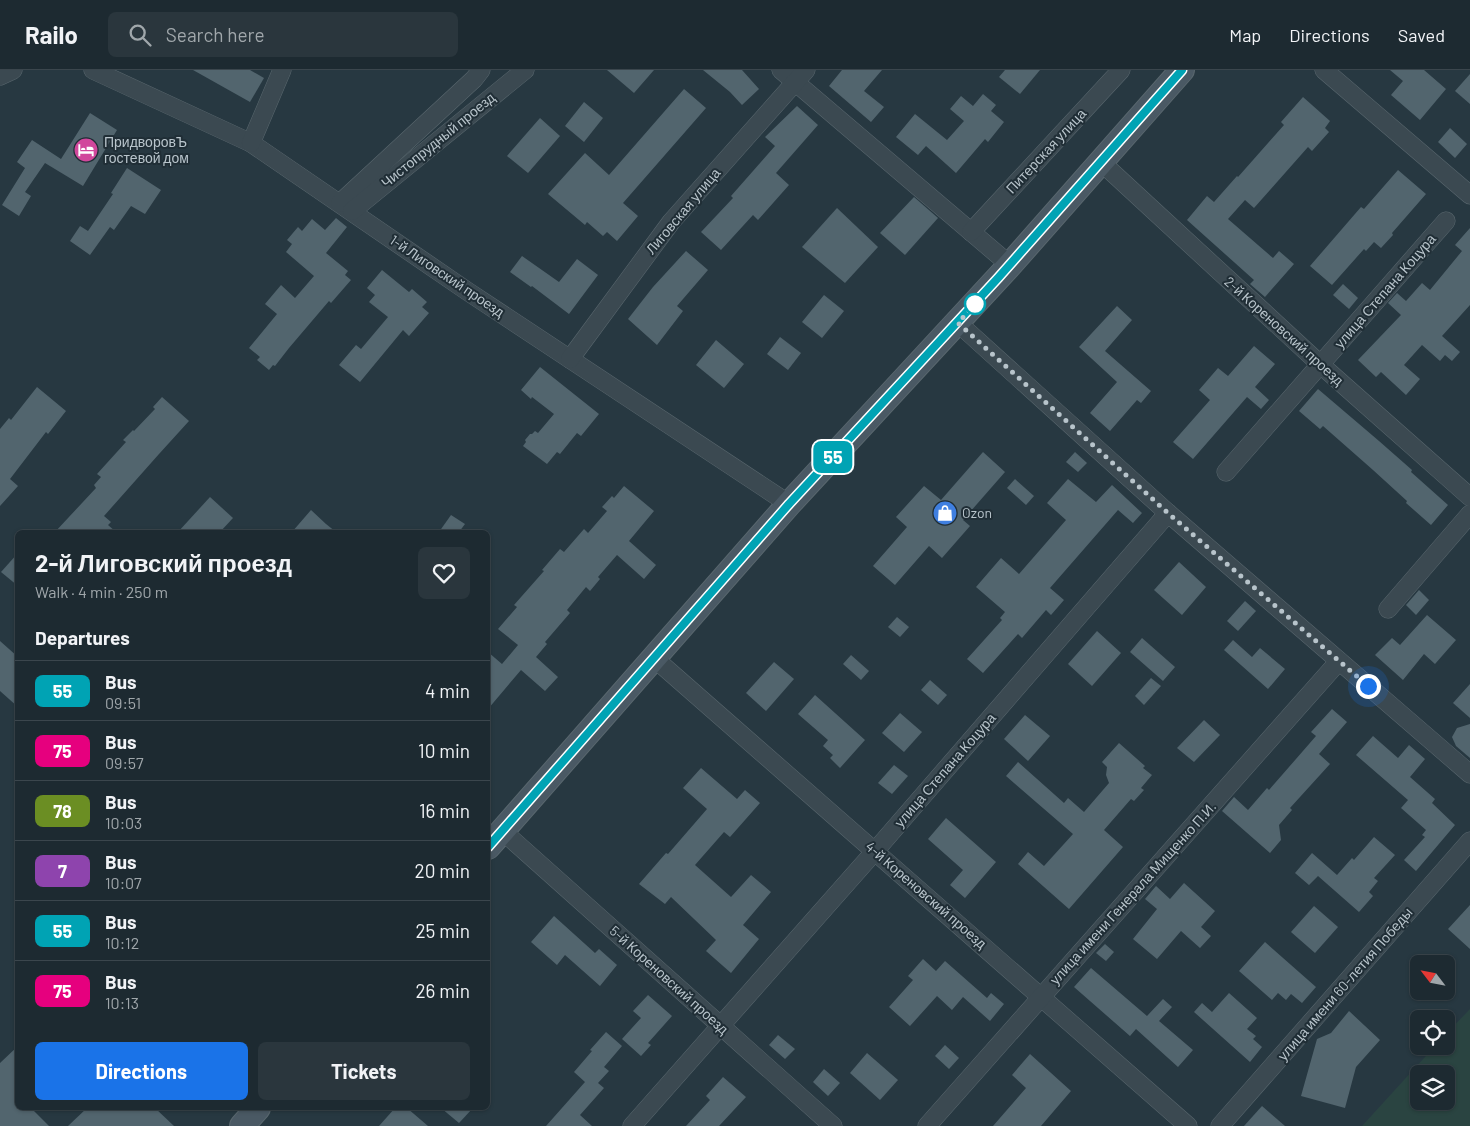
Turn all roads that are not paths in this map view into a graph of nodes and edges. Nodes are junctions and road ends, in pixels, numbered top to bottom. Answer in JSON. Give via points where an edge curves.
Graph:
{"nodes":[{"id":1,"x":13,"y":70,"type":"edge"},
{"id":2,"x":92,"y":70,"type":"edge"},
{"id":3,"x":282,"y":70,"type":"edge"},
{"id":4,"x":482,"y":70,"type":"edge"},
{"id":5,"x":525,"y":70,"type":"edge"},
{"id":6,"x":781,"y":70,"type":"edge"},
{"id":7,"x":1121,"y":70,"type":"edge"},
{"id":8,"x":1182,"y":70,"type":"edge"},
{"id":9,"x":1324,"y":70,"type":"edge"},
{"id":10,"x":0,"y":76,"type":"edge"},
{"id":11,"x":800,"y":76,"type":"edge"},
{"id":12,"x":251,"y":143,"type":"junction"},
{"id":13,"x":1101,"y":162,"type":"junction"},
{"id":14,"x":1468,"y":191,"type":"edge"},
{"id":15,"x":346,"y":207,"type":"junction"},
{"id":16,"x":1446,"y":221,"type":"dead end"},
{"id":17,"x":971,"y":232,"type":"junction"},
{"id":18,"x":1010,"y":265,"type":"junction"},
{"id":19,"x":958,"y":323,"type":"junction"},
{"id":20,"x":570,"y":359,"type":"junction"},
{"id":21,"x":1321,"y":365,"type":"junction"},
{"id":22,"x":1226,"y":472,"type":"dead end"},
{"id":23,"x":1470,"y":497,"type":"edge"},
{"id":24,"x":789,"y":504,"type":"junction"},
{"id":25,"x":1168,"y":513,"type":"junction"},
{"id":26,"x":1470,"y":514,"type":"edge"},
{"id":27,"x":1388,"y":608,"type":"dead end"},
{"id":28,"x":1339,"y":661,"type":"junction"},
{"id":29,"x":662,"y":665,"type":"junction"},
{"id":30,"x":1470,"y":774,"type":"edge"},
{"id":31,"x":497,"y":841,"type":"edge"},
{"id":32,"x":1470,"y":841,"type":"edge"},
{"id":33,"x":875,"y":851,"type":"junction"},
{"id":34,"x":490,"y":853,"type":"edge"},
{"id":35,"x":1041,"y":997,"type":"junction"},
{"id":36,"x":720,"y":1026,"type":"junction"},
{"id":37,"x":256,"y":1110,"type":"edge"},
{"id":38,"x":263,"y":1110,"type":"edge"},
{"id":39,"x":242,"y":1126,"type":"edge"},
{"id":40,"x":249,"y":1126,"type":"edge"},
{"id":41,"x":632,"y":1126,"type":"edge"},
{"id":42,"x":832,"y":1126,"type":"edge"},
{"id":43,"x":928,"y":1126,"type":"edge"},
{"id":44,"x":1188,"y":1126,"type":"edge"},
{"id":45,"x":1220,"y":1126,"type":"edge"}],
"edges":[{"from":1,"to":10,"type":"street"},
{"from":2,"to":12,"type":"street","name":"1-й Лиговский проезд"},
{"from":3,"to":12,"type":"street"},
{"from":4,"to":15,"type":"street"},
{"from":5,"to":15,"type":"street","name":"Чистопрудный проезд"},
{"from":6,"to":11,"type":"street"},
{"from":7,"to":17,"type":"street","name":"Питерская улица"},
{"from":8,"to":13,"type":"street"},
{"from":9,"to":14,"type":"street"},
{"from":11,"to":17,"type":"street"},
{"from":11,"to":20,"type":"street","name":"Лиговская улица","via":[[671,222]]},
{"from":12,"to":15,"type":"street","name":"1-й Лиговский проезд"},
{"from":13,"to":18,"type":"street"},
{"from":13,"to":21,"type":"street","name":"2-й Кореновский проезд"},
{"from":15,"to":20,"type":"street","name":"1-й Лиговский проезд"},
{"from":16,"to":21,"type":"street","name":"улица Степана Коцура"},
{"from":17,"to":18,"type":"street"},
{"from":18,"to":19,"type":"street"},
{"from":19,"to":24,"type":"street"},
{"from":19,"to":25,"type":"street"},
{"from":19,"to":29,"type":"street","via":[[946,343]]},
{"from":20,"to":24,"type":"street","name":"1-й Лиговский проезд"},
{"from":21,"to":22,"type":"street","name":"улица Степана Коцура"},
{"from":21,"to":23,"type":"street","name":"2-й Кореновский проезд"},
{"from":24,"to":31,"type":"street"},
{"from":25,"to":28,"type":"street"},
{"from":25,"to":33,"type":"street","name":"улица Степана Коцура"},
{"from":26,"to":27,"type":"street"},
{"from":28,"to":30,"type":"street"},
{"from":28,"to":35,"type":"street","name":"улица имени Генерала Мищенко П.И."},
{"from":29,"to":31,"type":"street"},
{"from":29,"to":33,"type":"street","name":"4-й Кореновский проезд"},
{"from":31,"to":34,"type":"street"},
{"from":31,"to":36,"type":"street","name":"5-й Кореновский проезд"},
{"from":32,"to":45,"type":"street","name":"улица имени 60-летия Победы"},
{"from":33,"to":35,"type":"street","name":"4-й Кореновский проезд"},
{"from":33,"to":36,"type":"street","name":"улица Степана Коцура"},
{"from":35,"to":43,"type":"street","name":"улица имени Генерала Мищенко П.И."},
{"from":35,"to":44,"type":"street","name":"4-й Кореновский проезд"},
{"from":36,"to":41,"type":"street","name":"улица Степана Коцура"},
{"from":36,"to":42,"type":"street","name":"5-й Кореновский проезд"},
{"from":37,"to":39,"type":"street"},
{"from":38,"to":40,"type":"street"}]}
